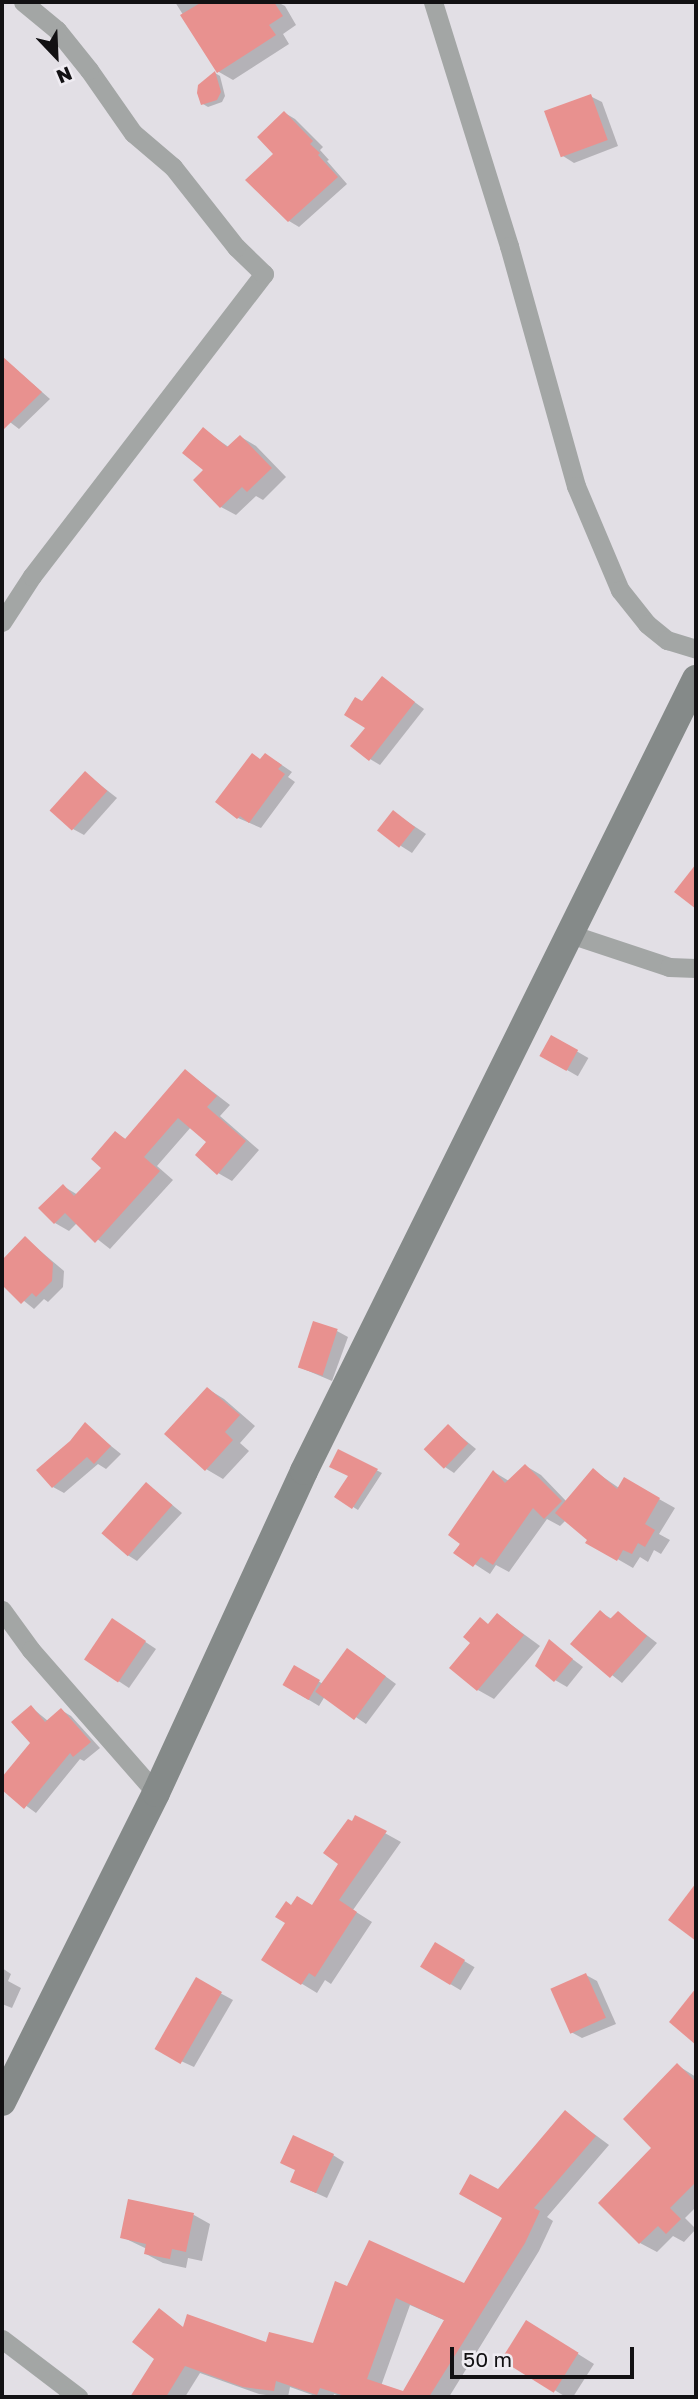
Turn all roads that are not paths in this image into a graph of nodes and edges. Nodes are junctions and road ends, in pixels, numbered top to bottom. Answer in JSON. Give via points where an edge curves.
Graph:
{"nodes":[{"id":1,"x":23,"y":2,"type":"edge"},
{"id":2,"x":433,"y":2,"type":"edge"},
{"id":3,"x":2,"y":622,"type":"edge"},
{"id":4,"x":696,"y":649,"type":"edge"},
{"id":5,"x":696,"y":679,"type":"edge"},
{"id":6,"x":570,"y":934,"type":"junction"},
{"id":7,"x":696,"y":968,"type":"edge"},
{"id":8,"x":2,"y":1611,"type":"edge"},
{"id":9,"x":156,"y":1793,"type":"junction"},
{"id":10,"x":2,"y":2102,"type":"edge"},
{"id":11,"x":2,"y":2339,"type":"edge"},
{"id":12,"x":78,"y":2397,"type":"edge"}],
"edges":[{"from":1,"to":3,"type":"street","via":[[57,30],[133,132],[173,167],[236,247],[264,274],[32,576]]},
{"from":2,"to":4,"type":"street","via":[[513,259],[576,486],[620,590],[647,624],[667,640]]},
{"from":5,"to":6,"type":"street"},
{"from":6,"to":7,"type":"street","via":[[668,967]]},
{"from":6,"to":9,"type":"street","via":[[304,1471]]},
{"from":8,"to":9,"type":"street"},
{"from":9,"to":10,"type":"street"},
{"from":11,"to":12,"type":"street"}]}
